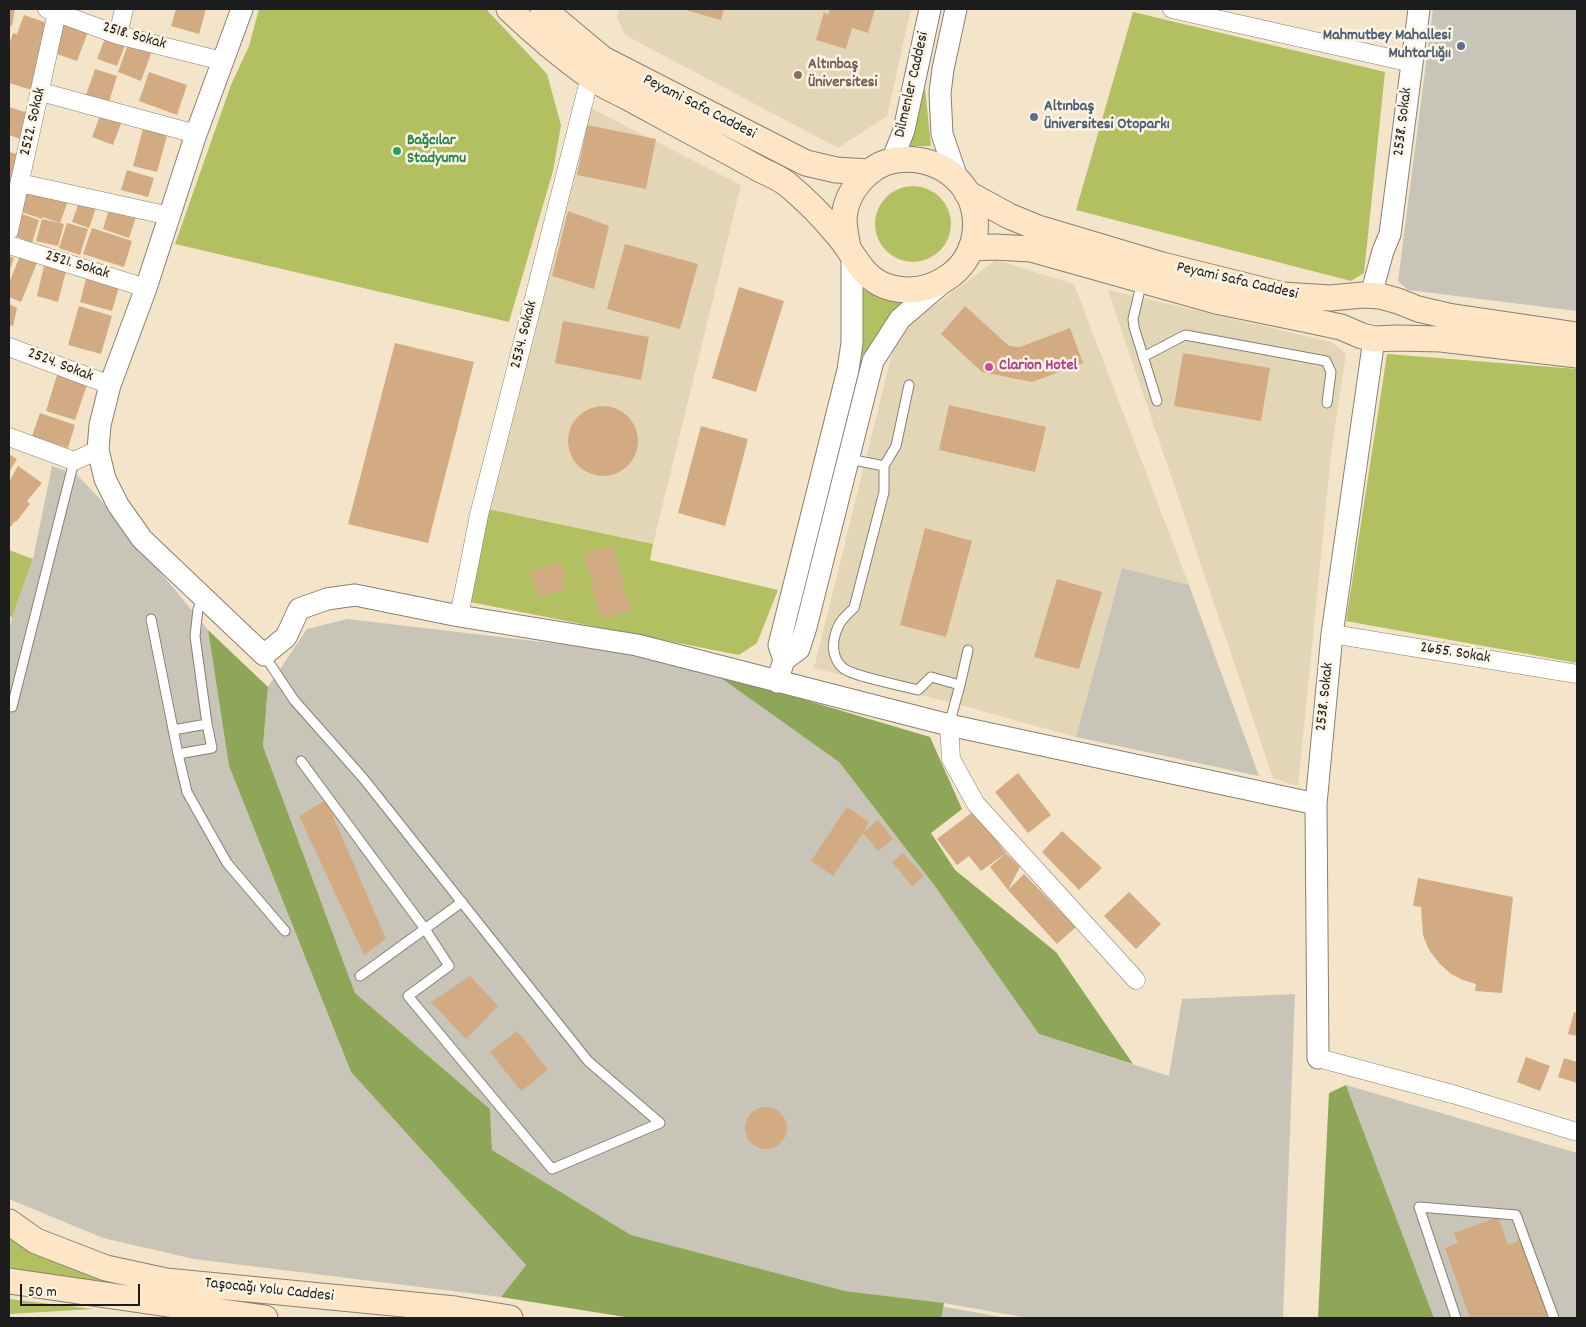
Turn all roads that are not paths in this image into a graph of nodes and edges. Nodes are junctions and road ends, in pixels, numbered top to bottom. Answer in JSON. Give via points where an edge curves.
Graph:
{"nodes":[{"id":1,"x":124,"y":9,"type":"edge"},
{"id":2,"x":242,"y":9,"type":"edge"},
{"id":3,"x":509,"y":9,"type":"edge"},
{"id":4,"x":543,"y":9,"type":"edge"},
{"id":5,"x":930,"y":9,"type":"edge"},
{"id":6,"x":956,"y":9,"type":"edge"},
{"id":7,"x":1172,"y":9,"type":"edge"},
{"id":8,"x":1419,"y":9,"type":"edge"},
{"id":9,"x":52,"y":11,"type":"edge"},
{"id":10,"x":118,"y":35,"type":"junction"},
{"id":11,"x":222,"y":61,"type":"junction"},
{"id":12,"x":1412,"y":64,"type":"junction"},
{"id":13,"x":597,"y":68,"type":"junction"},
{"id":14,"x":40,"y":92,"type":"junction"},
{"id":15,"x":196,"y":134,"type":"junction"},
{"id":16,"x":892,"y":161,"type":"junction"},
{"id":17,"x":870,"y":172,"type":"junction"},
{"id":18,"x":20,"y":184,"type":"junction"},
{"id":19,"x":963,"y":187,"type":"junction"},
{"id":20,"x":170,"y":216,"type":"junction"},
{"id":21,"x":9,"y":231,"type":"edge"},
{"id":22,"x":9,"y":245,"type":"edge"},
{"id":23,"x":971,"y":248,"type":"junction"},
{"id":24,"x":850,"y":251,"type":"junction"},
{"id":25,"x":948,"y":279,"type":"junction"},
{"id":26,"x":1142,"y":280,"type":"junction"},
{"id":27,"x":146,"y":288,"type":"junction"},
{"id":28,"x":1376,"y":297,"type":"junction"},
{"id":29,"x":1577,"y":335,"type":"edge"},
{"id":30,"x":1377,"y":338,"type":"junction"},
{"id":31,"x":9,"y":346,"type":"edge"},
{"id":32,"x":1577,"y":355,"type":"edge"},
{"id":33,"x":1143,"y":357,"type":"junction"},
{"id":34,"x":110,"y":385,"type":"junction"},
{"id":35,"x":909,"y":385,"type":"dead end"},
{"id":36,"x":1156,"y":401,"type":"dead end"},
{"id":37,"x":1327,"y":403,"type":"dead end"},
{"id":38,"x":9,"y":437,"type":"edge"},
{"id":39,"x":98,"y":450,"type":"junction"},
{"id":40,"x":848,"y":459,"type":"junction"},
{"id":41,"x":74,"y":461,"type":"junction"},
{"id":42,"x":884,"y":466,"type":"junction"},
{"id":43,"x":204,"y":598,"type":"junction"},
{"id":44,"x":459,"y":616,"type":"junction"},
{"id":45,"x":151,"y":619,"type":"dead end"},
{"id":46,"x":1332,"y":634,"type":"junction"},
{"id":47,"x":968,"y":650,"type":"dead end"},
{"id":48,"x":264,"y":655,"type":"junction"},
{"id":49,"x":784,"y":660,"type":"junction"},
{"id":50,"x":1577,"y":674,"type":"edge"},
{"id":51,"x":777,"y":682,"type":"junction"},
{"id":52,"x":960,"y":685,"type":"junction"},
{"id":53,"x":12,"y":707,"type":"dead end"},
{"id":54,"x":207,"y":724,"type":"junction"},
{"id":55,"x":949,"y":725,"type":"junction"},
{"id":56,"x":173,"y":730,"type":"junction"},
{"id":57,"x":178,"y":754,"type":"junction"},
{"id":58,"x":301,"y":761,"type":"dead end"},
{"id":59,"x":1316,"y":804,"type":"junction"},
{"id":60,"x":462,"y":902,"type":"junction"},
{"id":61,"x":425,"y":929,"type":"junction"},
{"id":62,"x":285,"y":931,"type":"dead end"},
{"id":63,"x":360,"y":976,"type":"dead end"},
{"id":64,"x":1136,"y":980,"type":"dead end"},
{"id":65,"x":1318,"y":1058,"type":"joint"},
{"id":66,"x":1577,"y":1132,"type":"edge"},
{"id":67,"x":9,"y":1222,"type":"edge"},
{"id":68,"x":9,"y":1281,"type":"edge"},
{"id":69,"x":265,"y":1318,"type":"edge"},
{"id":70,"x":510,"y":1318,"type":"edge"},
{"id":71,"x":1456,"y":1318,"type":"edge"},
{"id":72,"x":1554,"y":1318,"type":"edge"}],
"edges":[{"from":1,"to":10,"type":"street"},
{"from":2,"to":11,"type":"street"},
{"from":3,"to":13,"type":"main road","via":[[533,32]]},
{"from":4,"to":13,"type":"main road","name":"Peyami Safa Caddesi"},
{"from":5,"to":16,"type":"street","name":"Dilmenler Caddesi","via":[[904,130]]},
{"from":6,"to":19,"type":"street","name":"Dilmenler Caddesi","via":[[940,93],[942,134]]},
{"from":7,"to":12,"type":"street"},
{"from":8,"to":12,"type":"street","name":"2538. Sokak"},
{"from":9,"to":10,"type":"street","name":"2518. Sokak"},
{"from":9,"to":14,"type":"street","name":"2522. Sokak"},
{"from":10,"to":11,"type":"street","name":"2518. Sokak"},
{"from":11,"to":15,"type":"street"},
{"from":12,"to":28,"type":"street","name":"2538. Sokak","via":[[1390,234],[1390,285]]},
{"from":13,"to":17,"type":"main road","name":"Peyami Safa Caddesi","via":[[806,163],[836,170]]},
{"from":13,"to":24,"type":"main road","via":[[785,183],[816,210]]},
{"from":13,"to":44,"type":"street","name":"2534. Sokak","via":[[479,515]]},
{"from":14,"to":15,"type":"street"},
{"from":14,"to":18,"type":"street","name":"2522. Sokak"},
{"from":15,"to":20,"type":"street"},
{"from":16,"to":17,"type":"main road"},
{"from":16,"to":19,"type":"main road","via":[[910,158],[927,161],[943,168]]},
{"from":17,"to":24,"type":"main road","via":[[855,187],[844,216],[844,232]]},
{"from":18,"to":20,"type":"street"},
{"from":18,"to":21,"type":"street","name":"2522. Sokak"},
{"from":19,"to":23,"type":"main road","via":[[973,206],[975,220]]},
{"from":19,"to":28,"type":"main road","name":"Peyami Safa Caddesi","via":[[1009,216],[1038,228],[1162,265],[1283,295]]},
{"from":20,"to":27,"type":"street"},
{"from":22,"to":27,"type":"street","name":"2521. Sokak"},
{"from":23,"to":25,"type":"main road","via":[[958,270]]},
{"from":23,"to":26,"type":"main road","name":"Peyami Safa Caddesi","via":[[1031,249]]},
{"from":24,"to":25,"type":"main road","via":[[872,279],[890,288],[910,291],[930,288]]},
{"from":24,"to":49,"type":"street","via":[[852,343],[848,370],[779,644]]},
{"from":25,"to":40,"type":"street","via":[[900,319],[872,361]]},
{"from":26,"to":30,"type":"main road","name":"Peyami Safa Caddesi","via":[[1216,301]]},
{"from":26,"to":33,"type":"lane","via":[[1133,319]]},
{"from":27,"to":34,"type":"street"},
{"from":28,"to":29,"type":"main road","name":"Peyami Safa Caddesi","via":[[1448,316]]},
{"from":28,"to":30,"type":"main road","via":[[1358,304],[1355,319]]},
{"from":28,"to":30,"type":"main road","via":[[1399,307],[1402,320],[1401,330]]},
{"from":30,"to":32,"type":"main road","name":"Peyami Safa Caddesi","via":[[1441,339]]},
{"from":30,"to":46,"type":"street","name":"2538. Sokak"},
{"from":31,"to":34,"type":"street","name":"2524. Sokak"},
{"from":33,"to":36,"type":"lane"},
{"from":33,"to":37,"type":"lane","via":[[1185,335],[1326,361],[1331,372]]},
{"from":34,"to":39,"type":"street","via":[[100,425]]},
{"from":35,"to":42,"type":"lane","via":[[896,446]]},
{"from":38,"to":41,"type":"street"},
{"from":39,"to":41,"type":"street"},
{"from":39,"to":43,"type":"street","via":[[106,479],[123,512],[142,538]]},
{"from":40,"to":42,"type":"lane"},
{"from":40,"to":49,"type":"street","via":[[800,649]]},
{"from":41,"to":53,"type":"lane"},
{"from":42,"to":52,"type":"lane","via":[[884,492],[854,608],[840,620],[835,636],[836,657],[848,672],[918,690],[931,677]]},
{"from":43,"to":48,"type":"street"},
{"from":43,"to":54,"type":"lane","via":[[198,609],[195,636]]},
{"from":44,"to":48,"type":"street","via":[[355,595],[326,599],[299,609],[286,636]]},
{"from":44,"to":51,"type":"street","via":[[637,646]]},
{"from":45,"to":56,"type":"lane"},
{"from":46,"to":50,"type":"street","name":"2655. Sokak"},
{"from":46,"to":59,"type":"street","name":"2538. Sokak"},
{"from":47,"to":52,"type":"lane"},
{"from":48,"to":60,"type":"lane","via":[[294,700],[363,778]]},
{"from":49,"to":51,"type":"street"},
{"from":51,"to":55,"type":"street"},
{"from":52,"to":55,"type":"lane"},
{"from":54,"to":56,"type":"lane"},
{"from":54,"to":57,"type":"lane","via":[[212,748]]},
{"from":55,"to":59,"type":"street"},
{"from":55,"to":64,"type":"street","via":[[951,759],[976,804]]},
{"from":56,"to":57,"type":"lane"},
{"from":57,"to":62,"type":"lane","via":[[187,792],[227,863]]},
{"from":58,"to":61,"type":"lane"},
{"from":59,"to":65,"type":"street","name":"2538. Sokak"},
{"from":60,"to":61,"type":"lane"},
{"from":60,"to":61,"type":"lane","via":[[588,1061],[660,1123],[552,1170],[408,996],[448,966]]},
{"from":61,"to":63,"type":"lane"},
{"from":65,"to":66,"type":"street"},
{"from":67,"to":70,"type":"main road","name":"Taşocağı Yolu Caddesi","via":[[36,1241],[106,1268],[166,1280],[456,1309]]},
{"from":68,"to":69,"type":"main road"},
{"from":71,"to":72,"type":"lane","via":[[1419,1207],[1516,1215]]}]}
